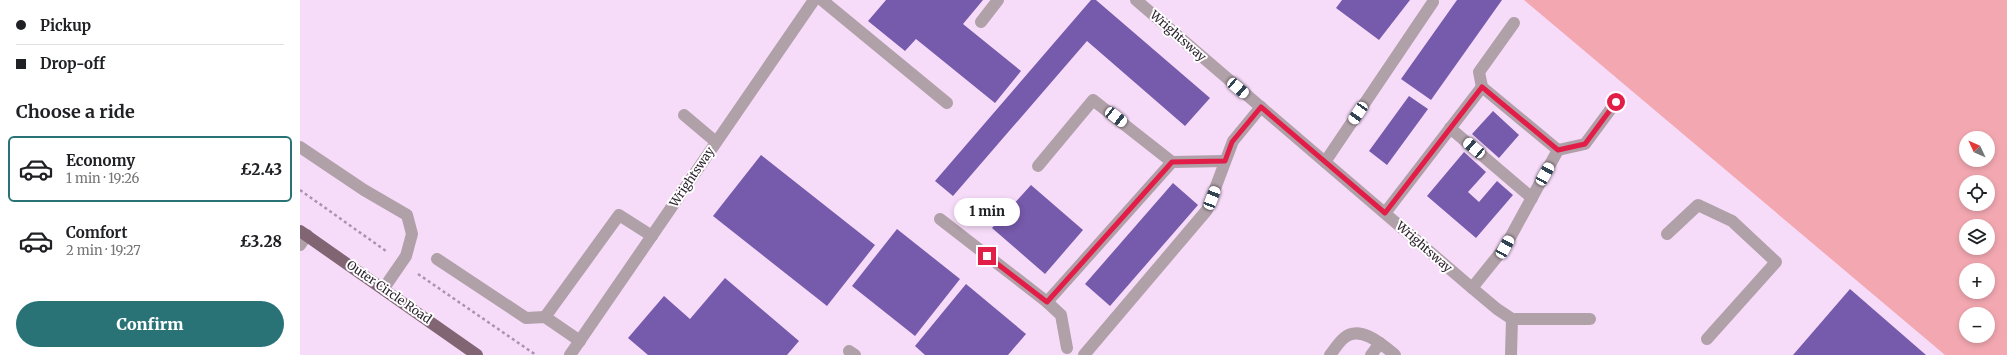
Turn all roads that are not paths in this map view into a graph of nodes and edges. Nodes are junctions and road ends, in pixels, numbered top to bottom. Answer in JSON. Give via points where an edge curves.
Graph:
{"nodes":[{"id":1,"x":814,"y":0,"type":"edge"},
{"id":2,"x":822,"y":0,"type":"edge"},
{"id":3,"x":998,"y":0,"type":"edge"},
{"id":4,"x":1136,"y":0,"type":"edge"},
{"id":5,"x":1433,"y":2,"type":"dead end"},
{"id":6,"x":981,"y":22,"type":"dead end"},
{"id":7,"x":1514,"y":24,"type":"dead end"},
{"id":8,"x":1482,"y":87,"type":"junction"},
{"id":9,"x":1616,"y":102,"type":"dead end"},
{"id":10,"x":947,"y":103,"type":"dead end"},
{"id":11,"x":1261,"y":107,"type":"junction"},
{"id":12,"x":684,"y":115,"type":"dead end"},
{"id":13,"x":1450,"y":128,"type":"junction"},
{"id":14,"x":716,"y":142,"type":"junction"},
{"id":15,"x":300,"y":147,"type":"edge"},
{"id":16,"x":1558,"y":150,"type":"junction"},
{"id":17,"x":1225,"y":161,"type":"junction"},
{"id":18,"x":1172,"y":162,"type":"junction"},
{"id":19,"x":1325,"y":162,"type":"junction"},
{"id":20,"x":1038,"y":166,"type":"dead end"},
{"id":21,"x":1532,"y":198,"type":"junction"},
{"id":22,"x":1385,"y":213,"type":"junction"},
{"id":23,"x":940,"y":219,"type":"dead end"},
{"id":24,"x":1667,"y":234,"type":"dead end"},
{"id":25,"x":652,"y":236,"type":"junction"},
{"id":26,"x":302,"y":237,"type":"edge"},
{"id":27,"x":437,"y":259,"type":"dead end"},
{"id":28,"x":384,"y":288,"type":"junction"},
{"id":29,"x":1472,"y":288,"type":"junction"},
{"id":30,"x":1047,"y":302,"type":"junction"},
{"id":31,"x":545,"y":317,"type":"junction"},
{"id":32,"x":1512,"y":319,"type":"junction"},
{"id":33,"x":1590,"y":319,"type":"dead end"},
{"id":34,"x":1707,"y":339,"type":"dead end"},
{"id":35,"x":580,"y":341,"type":"junction"},
{"id":36,"x":1380,"y":343,"type":"junction"},
{"id":37,"x":1067,"y":352,"type":"edge"},
{"id":38,"x":477,"y":355,"type":"edge"},
{"id":39,"x":570,"y":355,"type":"edge"},
{"id":40,"x":1084,"y":355,"type":"edge"},
{"id":41,"x":1330,"y":355,"type":"edge"},
{"id":42,"x":1371,"y":355,"type":"edge"},
{"id":43,"x":1396,"y":355,"type":"edge"},
{"id":44,"x":1512,"y":355,"type":"edge"}],
"edges":[{"from":1,"to":14,"type":"street","name":"Wrightsway"},
{"from":2,"to":10,"type":"street"},
{"from":3,"to":6,"type":"street"},
{"from":4,"to":11,"type":"street","name":"Wrightsway"},
{"from":5,"to":19,"type":"street"},
{"from":7,"to":8,"type":"street","via":[[1479,72]]},
{"from":8,"to":13,"type":"street"},
{"from":8,"to":16,"type":"street"},
{"from":9,"to":16,"type":"street","via":[[1585,144]]},
{"from":11,"to":17,"type":"street","via":[[1232,142]]},
{"from":11,"to":19,"type":"street","name":"Wrightsway"},
{"from":12,"to":14,"type":"street"},
{"from":13,"to":21,"type":"street"},
{"from":13,"to":22,"type":"street"},
{"from":14,"to":25,"type":"street","name":"Wrightsway"},
{"from":15,"to":28,"type":"street","via":[[407,215],[412,234],[406,256]]},
{"from":16,"to":21,"type":"street"},
{"from":17,"to":18,"type":"street"},
{"from":17,"to":40,"type":"street","via":[[1207,210]]},
{"from":18,"to":20,"type":"street","via":[[1093,100]]},
{"from":18,"to":30,"type":"street"},
{"from":19,"to":22,"type":"street","name":"Wrightsway"},
{"from":21,"to":29,"type":"street","via":[[1505,247]]},
{"from":22,"to":29,"type":"street","name":"Wrightsway"},
{"from":23,"to":30,"type":"street"},
{"from":24,"to":34,"type":"street","via":[[1698,205],[1732,221],[1776,262]]},
{"from":25,"to":31,"type":"street","via":[[619,215]]},
{"from":25,"to":35,"type":"street","name":"Wrightsway"},
{"from":26,"to":28,"type":"main road","name":"Outer Circle Road"},
{"from":27,"to":31,"type":"street","via":[[526,318]]},
{"from":28,"to":38,"type":"main road","name":"Outer Circle Road"},
{"from":29,"to":32,"type":"street","name":"Wrightsway"},
{"from":30,"to":37,"type":"street","via":[[1061,315]]},
{"from":31,"to":35,"type":"street"},
{"from":32,"to":33,"type":"street"},
{"from":32,"to":44,"type":"street"},
{"from":35,"to":39,"type":"street","name":"Wrightsway"},
{"from":36,"to":41,"type":"street","via":[[1360,333],[1345,337]]},
{"from":36,"to":42,"type":"street"},
{"from":36,"to":43,"type":"street"}]}
